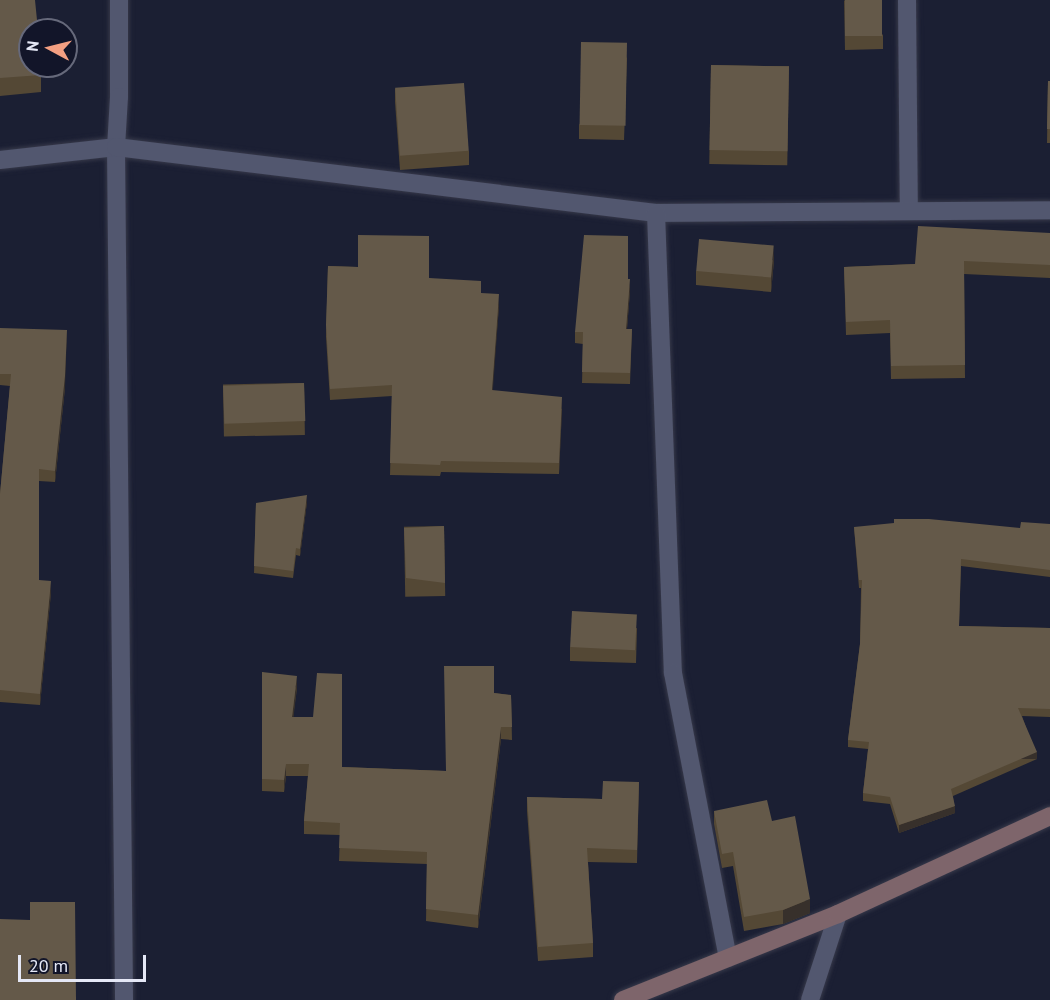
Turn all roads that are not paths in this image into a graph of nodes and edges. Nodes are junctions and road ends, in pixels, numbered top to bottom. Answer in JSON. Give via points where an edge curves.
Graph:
{"nodes":[{"id":1,"x":119,"y":0,"type":"edge"},
{"id":2,"x":907,"y":0,"type":"edge"},
{"id":3,"x":116,"y":147,"type":"junction"},
{"id":4,"x":0,"y":160,"type":"edge"},
{"id":5,"x":1050,"y":210,"type":"edge"},
{"id":6,"x":909,"y":211,"type":"junction"},
{"id":7,"x":656,"y":213,"type":"junction"},
{"id":8,"x":1050,"y":816,"type":"edge"},
{"id":9,"x":838,"y":914,"type":"junction"},
{"id":10,"x":728,"y":958,"type":"junction"},
{"id":11,"x":123,"y":1000,"type":"edge"},
{"id":12,"x":623,"y":1000,"type":"edge"},
{"id":13,"x":810,"y":1000,"type":"edge"}],
"edges":[{"from":1,"to":3,"type":"street"},
{"from":2,"to":6,"type":"street"},
{"from":3,"to":4,"type":"street"},
{"from":3,"to":7,"type":"street"},
{"from":3,"to":11,"type":"street"},
{"from":5,"to":6,"type":"street"},
{"from":6,"to":7,"type":"street"},
{"from":7,"to":10,"type":"street","via":[[674,674]]},
{"from":8,"to":9,"type":"main road"},
{"from":9,"to":10,"type":"main road"},
{"from":9,"to":13,"type":"street"},
{"from":10,"to":12,"type":"main road"}]}
